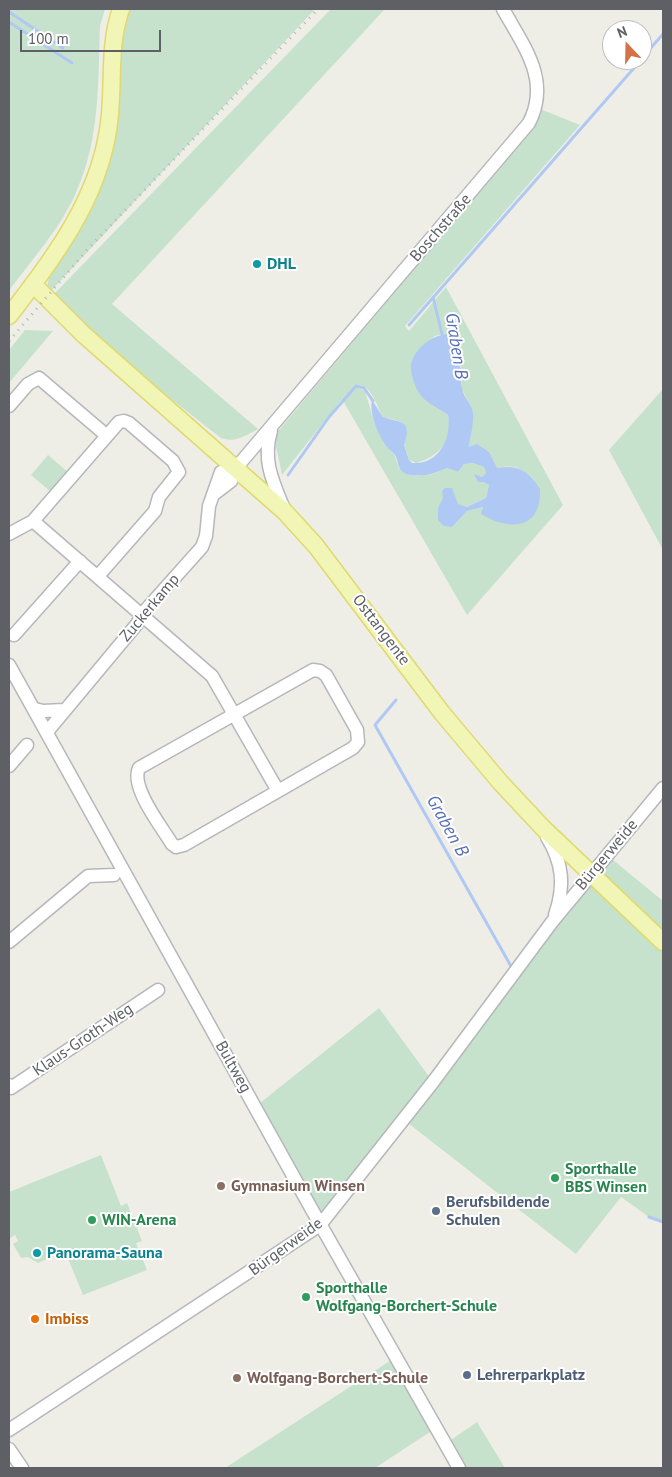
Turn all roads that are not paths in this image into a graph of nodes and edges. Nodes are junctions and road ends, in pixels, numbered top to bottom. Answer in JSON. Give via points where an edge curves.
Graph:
{"nodes":[{"id":1,"x":121,"y":9,"type":"edge"},
{"id":2,"x":503,"y":9,"type":"edge"},
{"id":3,"x":29,"y":290,"type":"junction"},
{"id":4,"x":9,"y":316,"type":"edge"},
{"id":5,"x":9,"y":406,"type":"edge"},
{"id":6,"x":272,"y":428,"type":"junction"},
{"id":7,"x":106,"y":435,"type":"junction"},
{"id":8,"x":236,"y":468,"type":"junction"},
{"id":9,"x":286,"y":512,"type":"junction"},
{"id":10,"x":33,"y":521,"type":"junction"},
{"id":11,"x":9,"y":534,"type":"edge"},
{"id":12,"x":80,"y":561,"type":"junction"},
{"id":13,"x":98,"y":576,"type":"junction"},
{"id":14,"x":142,"y":614,"type":"junction"},
{"id":15,"x":14,"y":636,"type":"dead end"},
{"id":16,"x":9,"y":664,"type":"edge"},
{"id":17,"x":35,"y":709,"type":"junction"},
{"id":18,"x":64,"y":710,"type":"junction"},
{"id":19,"x":234,"y":713,"type":"junction"},
{"id":20,"x":48,"y":732,"type":"junction"},
{"id":21,"x":27,"y":745,"type":"dead end"},
{"id":22,"x":9,"y":766,"type":"edge"},
{"id":23,"x":663,"y":788,"type":"edge"},
{"id":24,"x":278,"y":791,"type":"junction"},
{"id":25,"x":543,"y":828,"type":"junction"},
{"id":26,"x":590,"y":875,"type":"junction"},
{"id":27,"x":114,"y":876,"type":"dead end"},
{"id":28,"x":552,"y":922,"type":"junction"},
{"id":29,"x":9,"y":942,"type":"edge"},
{"id":30,"x":663,"y":942,"type":"edge"},
{"id":31,"x":158,"y":990,"type":"dead end"},
{"id":32,"x":9,"y":1085,"type":"edge"},
{"id":33,"x":320,"y":1225,"type":"junction"},
{"id":34,"x":9,"y":1430,"type":"edge"},
{"id":35,"x":9,"y":1449,"type":"edge"},
{"id":36,"x":22,"y":1468,"type":"edge"},
{"id":37,"x":459,"y":1468,"type":"edge"}],
"edges":[{"from":1,"to":3,"type":"main road","via":[[112,44],[109,127],[98,172],[84,208]]},
{"from":2,"to":6,"type":"street","name":"Boschstraße","via":[[530,59],[538,85],[537,103],[530,123]]},
{"from":3,"to":4,"type":"main road"},
{"from":3,"to":8,"type":"main road","name":"Osttangente"},
{"from":5,"to":7,"type":"street","via":[[28,384],[39,378]]},
{"from":6,"to":8,"type":"street","name":"Boschstraße"},
{"from":6,"to":9,"type":"street","via":[[267,456],[270,475]]},
{"from":7,"to":10,"type":"street"},
{"from":7,"to":13,"type":"street","via":[[114,425],[124,420],[173,461],[179,472],[159,497],[155,512]]},
{"from":8,"to":9,"type":"main road","name":"Osttangente"},
{"from":8,"to":14,"type":"street","name":"Zuckerkamp","via":[[231,481],[214,494],[202,546]]},
{"from":9,"to":25,"type":"main road","name":"Osttangente","via":[[322,553],[472,750]]},
{"from":10,"to":11,"type":"street"},
{"from":10,"to":12,"type":"street"},
{"from":12,"to":13,"type":"street"},
{"from":12,"to":15,"type":"street"},
{"from":13,"to":14,"type":"street"},
{"from":14,"to":18,"type":"street","name":"Zuckerkamp"},
{"from":14,"to":19,"type":"street","via":[[212,676]]},
{"from":16,"to":17,"type":"street","name":"Bultweg"},
{"from":17,"to":18,"type":"street"},
{"from":17,"to":20,"type":"street","name":"Bultweg"},
{"from":18,"to":20,"type":"street","name":"Zuckerkamp"},
{"from":19,"to":24,"type":"street"},
{"from":19,"to":24,"type":"street","via":[[313,670],[326,675],[353,722],[359,736],[352,748]]},
{"from":19,"to":24,"type":"street","via":[[144,764],[136,774],[138,787],[176,848]]},
{"from":20,"to":33,"type":"street","name":"Bultweg"},
{"from":21,"to":22,"type":"street"},
{"from":23,"to":26,"type":"street","name":"Bürgerweide"},
{"from":25,"to":26,"type":"main road","name":"Osttangente"},
{"from":25,"to":28,"type":"street","name":"Bürgerweide","via":[[554,848],[562,875],[562,888]]},
{"from":26,"to":28,"type":"street","name":"Bürgerweide"},
{"from":26,"to":30,"type":"main road","name":"Osttangente"},
{"from":27,"to":29,"type":"street","via":[[88,876]]},
{"from":28,"to":33,"type":"street","name":"Bürgerweide","via":[[433,1082]]},
{"from":31,"to":32,"type":"street","name":"Klaus-Groth-Weg","via":[[11,1088]]},
{"from":33,"to":34,"type":"street","name":"Bürgerweide"},
{"from":33,"to":37,"type":"street","name":"Bultweg"},
{"from":35,"to":36,"type":"street"}]}
